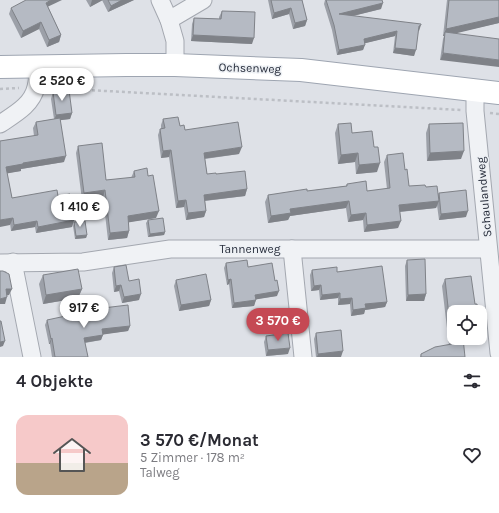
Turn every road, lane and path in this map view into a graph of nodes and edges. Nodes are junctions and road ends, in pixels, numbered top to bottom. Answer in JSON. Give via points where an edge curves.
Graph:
{"nodes":[{"id":1,"x":160,"y":0,"type":"edge"},
{"id":2,"x":203,"y":0,"type":"edge"},
{"id":3,"x":169,"y":20,"type":"junction"},
{"id":4,"x":38,"y":65,"type":"junction"},
{"id":5,"x":175,"y":65,"type":"junction"},
{"id":6,"x":0,"y":67,"type":"edge"},
{"id":7,"x":36,"y":87,"type":"junction"},
{"id":8,"x":0,"y":89,"type":"edge"},
{"id":9,"x":499,"y":93,"type":"edge"},
{"id":10,"x":475,"y":100,"type":"junction"},
{"id":11,"x":499,"y":114,"type":"edge"},
{"id":12,"x":0,"y":124,"type":"edge"},
{"id":13,"x":292,"y":249,"type":"junction"},
{"id":14,"x":488,"y":249,"type":"junction"},
{"id":15,"x":6,"y":263,"type":"edge"},
{"id":16,"x":499,"y":353,"type":"edge"},
{"id":17,"x":32,"y":357,"type":"edge"},
{"id":18,"x":303,"y":357,"type":"edge"}],
"edges":[{"from":1,"to":3,"type":"street"},
{"from":2,"to":3,"type":"street"},
{"from":3,"to":5,"type":"street","via":[[175,41]]},
{"from":4,"to":5,"type":"main road","name":"Ochsenweg"},
{"from":4,"to":6,"type":"main road","name":"Ochsenweg"},
{"from":4,"to":7,"type":"street"},
{"from":5,"to":10,"type":"main road","name":"Ochsenweg","via":[[301,70]]},
{"from":7,"to":8,"type":"path"},
{"from":7,"to":10,"type":"path"},
{"from":7,"to":12,"type":"street","via":[[30,102]]},
{"from":9,"to":10,"type":"main road","name":"Ochsenweg"},
{"from":10,"to":11,"type":"path"},
{"from":10,"to":14,"type":"street","name":"Schaulandweg"},
{"from":13,"to":14,"type":"street","name":"Tannenweg"},
{"from":13,"to":15,"type":"street","name":"Tannenweg","via":[[170,249],[83,262]]},
{"from":13,"to":18,"type":"street"},
{"from":14,"to":16,"type":"street","name":"Schaulandweg"},
{"from":15,"to":17,"type":"street","name":"Tannenweg"}]}
